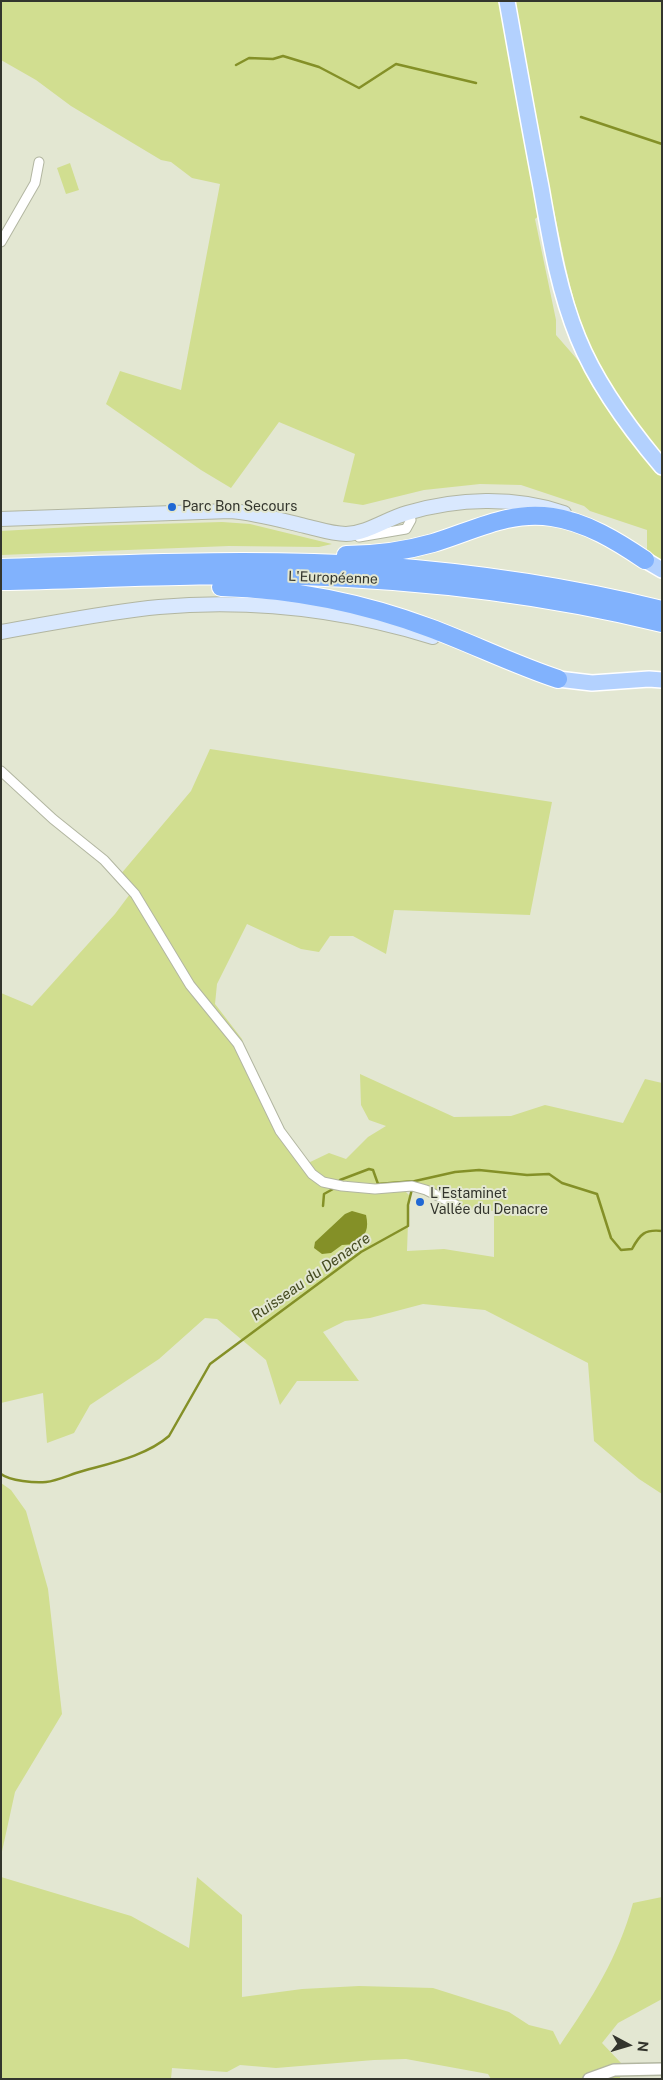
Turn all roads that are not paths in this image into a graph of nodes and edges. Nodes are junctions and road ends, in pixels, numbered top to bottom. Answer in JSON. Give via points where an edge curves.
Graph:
{"nodes":[{"id":1,"x":507,"y":1,"type":"edge"},
{"id":2,"x":39,"y":162,"type":"dead end"},
{"id":3,"x":1,"y":242,"type":"edge"},
{"id":4,"x":662,"y":467,"type":"edge"},
{"id":5,"x":407,"y":513,"type":"junction"},
{"id":6,"x":126,"y":516,"type":"junction"},
{"id":7,"x":1,"y":519,"type":"edge"},
{"id":8,"x":65,"y":519,"type":"junction"},
{"id":9,"x":1,"y":525,"type":"edge"},
{"id":10,"x":645,"y":560,"type":"junction"},
{"id":11,"x":284,"y":563,"type":"junction"},
{"id":12,"x":662,"y":570,"type":"edge"},
{"id":13,"x":4,"y":577,"type":"edge"},
{"id":14,"x":624,"y":608,"type":"junction"},
{"id":15,"x":662,"y":610,"type":"edge"},
{"id":16,"x":662,"y":623,"type":"edge"},
{"id":17,"x":1,"y":632,"type":"edge"},
{"id":18,"x":558,"y":679,"type":"junction"},
{"id":19,"x":662,"y":680,"type":"edge"},
{"id":20,"x":1,"y":771,"type":"edge"},
{"id":21,"x":456,"y":1205,"type":"dead end"},
{"id":22,"x":662,"y":2069,"type":"edge"},
{"id":23,"x":589,"y":2079,"type":"edge"}],
"edges":[{"from":1,"to":4,"type":"main road","via":[[553,252],[569,314],[584,352],[606,391]]},
{"from":2,"to":3,"type":"street","via":[[35,183]]},
{"from":5,"to":6,"type":"main road","via":[[362,531],[336,533],[237,512]]},
{"from":5,"to":6,"type":"street","via":[[411,520],[406,529],[342,539],[241,518]]},
{"from":5,"to":10,"type":"main road","via":[[444,505],[485,502],[548,508],[604,529],[635,549]]},
{"from":6,"to":8,"type":"main road"},
{"from":7,"to":8,"type":"main road"},
{"from":8,"to":9,"type":"street"},
{"from":10,"to":11,"type":"highway","via":[[591,529],[566,520],[534,516],[501,520],[406,549],[300,556]]},
{"from":10,"to":12,"type":"main road"},
{"from":11,"to":13,"type":"highway","name":"L'Européenne"},
{"from":11,"to":14,"type":"highway","name":"L'Européenne","via":[[445,572],[528,584]]},
{"from":13,"to":14,"type":"highway","name":"L'Européenne","via":[[369,579]]},
{"from":13,"to":18,"type":"highway","via":[[230,587],[314,596],[396,616]]},
{"from":14,"to":15,"type":"highway","name":"L'Européenne"},
{"from":14,"to":16,"type":"highway","name":"L'Européenne"},
{"from":17,"to":18,"type":"main road","via":[[160,607],[284,608],[348,617],[413,632],[517,669]]},
{"from":18,"to":19,"type":"main road","via":[[592,683]]},
{"from":20,"to":21,"type":"street","via":[[104,860],[135,894],[190,985],[238,1044],[284,1138],[312,1174],[327,1183],[342,1186],[375,1189],[404,1185],[416,1187]]},
{"from":22,"to":23,"type":"street","via":[[614,2070]]}]}
